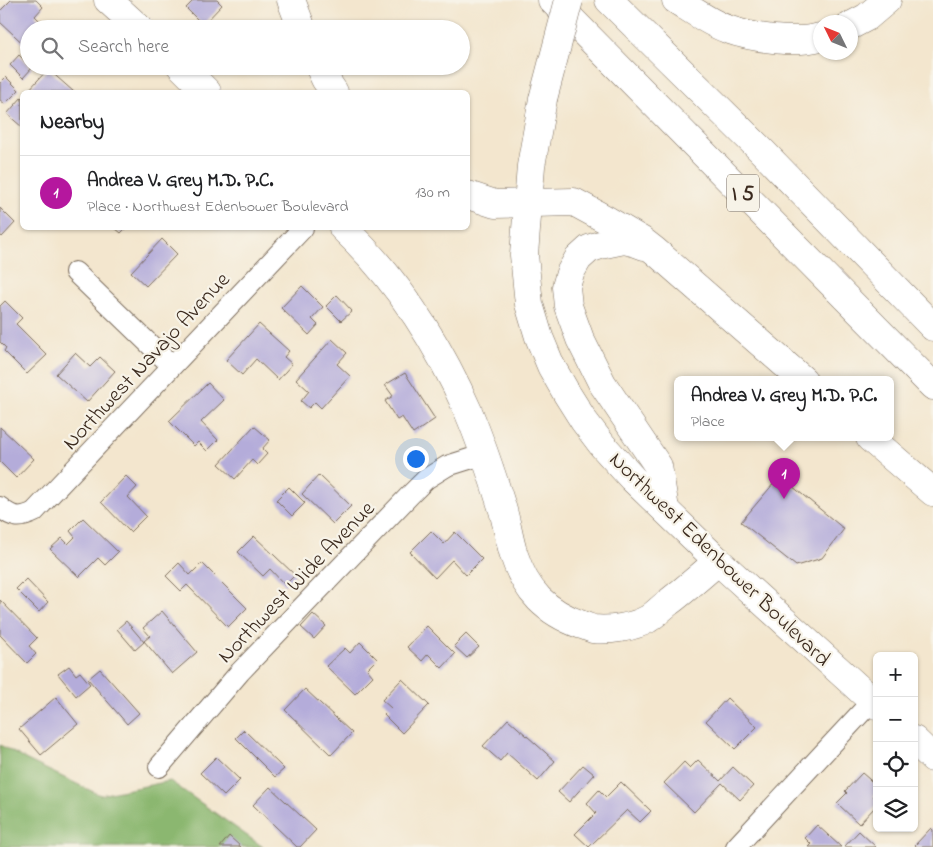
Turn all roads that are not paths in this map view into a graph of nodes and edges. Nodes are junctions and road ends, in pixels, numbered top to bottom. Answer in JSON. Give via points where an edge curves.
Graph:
{"nodes":[{"id":1,"x":108,"y":0,"type":"edge"},
{"id":2,"x":291,"y":0,"type":"edge"},
{"id":3,"x":552,"y":0,"type":"edge"},
{"id":4,"x":570,"y":0,"type":"edge"},
{"id":5,"x":609,"y":0,"type":"edge"},
{"id":6,"x":676,"y":0,"type":"edge"},
{"id":7,"x":887,"y":0,"type":"edge"},
{"id":8,"x":130,"y":20,"type":"edge"},
{"id":9,"x":299,"y":20,"type":"edge"},
{"id":10,"x":858,"y":22,"type":"edge"},
{"id":11,"x":813,"y":39,"type":"edge"},
{"id":12,"x":190,"y":75,"type":"edge"},
{"id":13,"x":323,"y":75,"type":"edge"},
{"id":14,"x":205,"y":90,"type":"edge"},
{"id":15,"x":333,"y":90,"type":"edge"},
{"id":16,"x":470,"y":196,"type":"edge"},
{"id":17,"x":529,"y":203,"type":"junction"},
{"id":18,"x":301,"y":230,"type":"edge"},
{"id":19,"x":345,"y":230,"type":"edge"},
{"id":20,"x":655,"y":251,"type":"junction"},
{"id":21,"x":75,"y":272,"type":"dead end"},
{"id":22,"x":933,"y":327,"type":"edge"},
{"id":23,"x":172,"y":366,"type":"junction"},
{"id":24,"x":799,"y":376,"type":"edge"},
{"id":25,"x":933,"y":386,"type":"edge"},
{"id":26,"x":874,"y":441,"type":"edge"},
{"id":27,"x":485,"y":454,"type":"junction"},
{"id":28,"x":933,"y":492,"type":"edge"},
{"id":29,"x":0,"y":507,"type":"edge"},
{"id":30,"x":665,"y":509,"type":"junction"},
{"id":31,"x":718,"y":561,"type":"junction"},
{"id":32,"x":873,"y":702,"type":"edge"},
{"id":33,"x":873,"y":704,"type":"edge"},
{"id":34,"x":916,"y":742,"type":"edge"},
{"id":35,"x":933,"y":758,"type":"edge"},
{"id":36,"x":159,"y":767,"type":"dead end"},
{"id":37,"x":736,"y":847,"type":"edge"}],
"edges":[{"from":1,"to":8,"type":"main road"},
{"from":2,"to":9,"type":"main road"},
{"from":3,"to":25,"type":"main road","number":"I 5"},
{"from":4,"to":17,"type":"main road","name":"Northwest Edenbower Boulevard","bridge":true,"via":[[543,100],[531,166]]},
{"from":5,"to":22,"type":"main road","number":"I 5"},
{"from":6,"to":11,"type":"main road","via":[[726,29],[758,37]]},
{"from":7,"to":10,"type":"main road"},
{"from":12,"to":14,"type":"main road"},
{"from":13,"to":15,"type":"main road"},
{"from":16,"to":17,"type":"main road","via":[[494,204]]},
{"from":17,"to":20,"type":"main road","via":[[574,202]]},
{"from":17,"to":30,"type":"main road","name":"Northwest Edenbower Boulevard","via":[[524,255],[529,304],[551,366],[584,421],[632,478]]},
{"from":18,"to":23,"type":"street","name":"Northwest Navajo Avenue"},
{"from":19,"to":27,"type":"main road","via":[[375,261],[421,323],[449,371]]},
{"from":20,"to":24,"type":"main road"},
{"from":20,"to":30,"type":"main road","via":[[624,240],[589,249],[578,259],[566,287],[568,306],[580,339],[602,384],[658,466]]},
{"from":21,"to":23,"type":"street"},
{"from":23,"to":29,"type":"street","name":"Northwest Navajo Avenue","via":[[34,512],[18,517]]},
{"from":26,"to":28,"type":"main road"},
{"from":27,"to":31,"type":"main road","via":[[524,579],[545,606],[577,623],[593,628],[632,626],[649,618]]},
{"from":27,"to":36,"type":"street","name":"Northwest Wide Avenue","via":[[447,466],[426,479],[240,672]]},
{"from":30,"to":31,"type":"main road","name":"Northwest Edenbower Boulevard"},
{"from":31,"to":32,"type":"main road","name":"Northwest Edenbower Boulevard"},
{"from":33,"to":37,"type":"street"},
{"from":34,"to":35,"type":"main road"}]}
